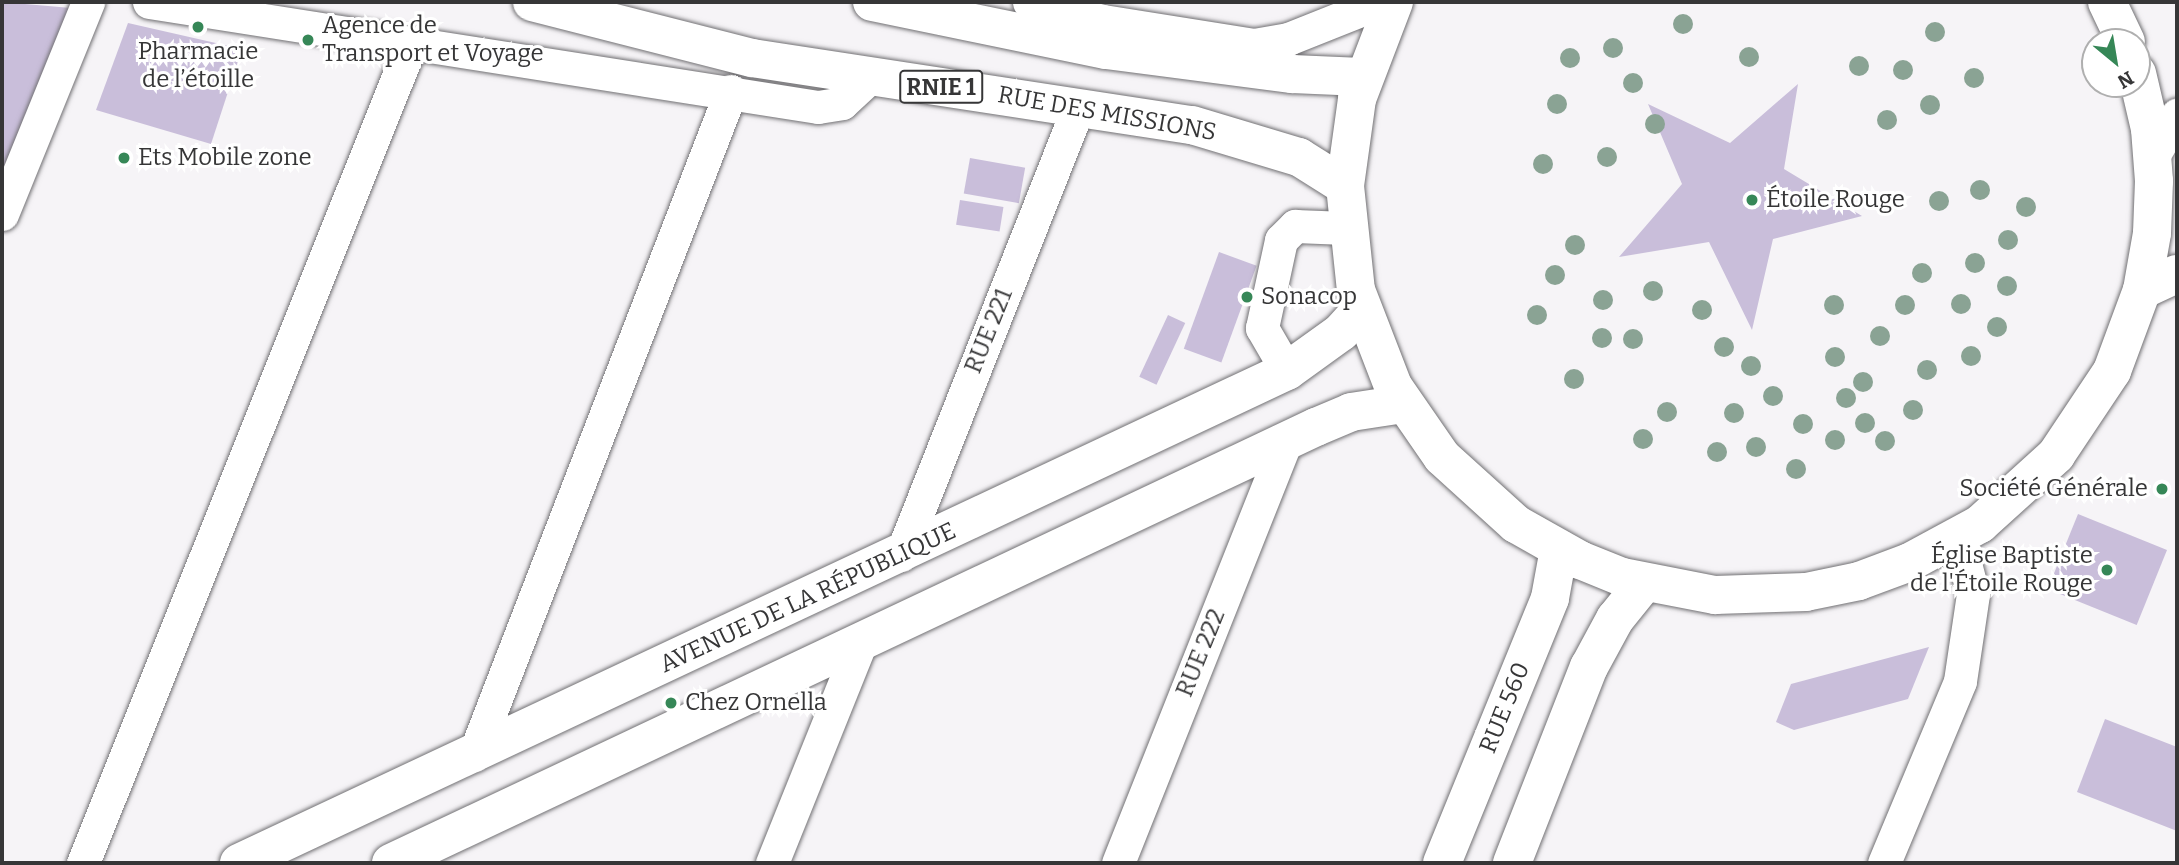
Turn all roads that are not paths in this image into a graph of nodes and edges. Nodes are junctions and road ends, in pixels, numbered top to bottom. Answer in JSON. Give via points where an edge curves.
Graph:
{"nodes":[{"id":1,"x":88,"y":2,"type":"edge"},
{"id":2,"x":149,"y":2,"type":"edge"},
{"id":3,"x":532,"y":2,"type":"edge"},
{"id":4,"x":872,"y":2,"type":"edge"},
{"id":5,"x":1029,"y":2,"type":"edge"},
{"id":6,"x":1381,"y":2,"type":"edge"},
{"id":7,"x":1394,"y":2,"type":"edge"},
{"id":8,"x":2107,"y":2,"type":"edge"},
{"id":9,"x":1107,"y":11,"type":"edge"},
{"id":10,"x":2119,"y":28,"type":"edge"},
{"id":11,"x":411,"y":44,"type":"junction"},
{"id":12,"x":870,"y":77,"type":"junction"},
{"id":13,"x":1362,"y":77,"type":"junction"},
{"id":14,"x":731,"y":91,"type":"junction"},
{"id":15,"x":2142,"y":98,"type":"edge"},
{"id":16,"x":1078,"y":107,"type":"junction"},
{"id":17,"x":2177,"y":115,"type":"edge"},
{"id":18,"x":2153,"y":156,"type":"junction"},
{"id":19,"x":1345,"y":186,"type":"junction"},
{"id":20,"x":2166,"y":210,"type":"edge"},
{"id":21,"x":2,"y":214,"type":"edge"},
{"id":22,"x":1346,"y":228,"type":"junction"},
{"id":23,"x":2177,"y":274,"type":"edge"},
{"id":24,"x":2142,"y":290,"type":"junction"},
{"id":25,"x":1361,"y":310,"type":"junction"},
{"id":26,"x":1287,"y":371,"type":"junction"},
{"id":27,"x":1404,"y":404,"type":"junction"},
{"id":28,"x":1285,"y":443,"type":"junction"},
{"id":29,"x":1958,"y":537,"type":"junction"},
{"id":30,"x":1559,"y":550,"type":"junction"},
{"id":31,"x":901,"y":555,"type":"junction"},
{"id":32,"x":1644,"y":583,"type":"junction"},
{"id":33,"x":860,"y":644,"type":"junction"},
{"id":34,"x":474,"y":755,"type":"junction"},
{"id":35,"x":431,"y":853,"type":"edge"},
{"id":36,"x":83,"y":863,"type":"edge"},
{"id":37,"x":239,"y":863,"type":"edge"},
{"id":38,"x":391,"y":863,"type":"edge"},
{"id":39,"x":772,"y":863,"type":"edge"},
{"id":40,"x":1118,"y":863,"type":"edge"},
{"id":41,"x":1442,"y":863,"type":"edge"},
{"id":42,"x":1512,"y":863,"type":"edge"},
{"id":43,"x":1884,"y":863,"type":"edge"}],
"edges":[{"from":1,"to":21,"type":"street"},
{"from":2,"to":11,"type":"street"},
{"from":3,"to":12,"type":"main road","name":"RUE DES MISSIONS","number":"RNIE 1","via":[[752,58]]},
{"from":4,"to":13,"type":"main road","via":[[1106,50],[1292,74]]},
{"from":5,"to":9,"type":"street"},
{"from":6,"to":9,"type":"street","via":[[1263,45]]},
{"from":7,"to":13,"type":"main road"},
{"from":8,"to":10,"type":"main road"},
{"from":11,"to":14,"type":"street"},
{"from":11,"to":36,"type":"street"},
{"from":12,"to":14,"type":"street","via":[[842,103],[830,106]]},
{"from":12,"to":16,"type":"main road","name":"RUE DES MISSIONS","number":"RNIE 1"},
{"from":13,"to":19,"type":"main road"},
{"from":14,"to":34,"type":"street"},
{"from":15,"to":18,"type":"main road"},
{"from":16,"to":19,"type":"main road","name":"RUE DES MISSIONS","number":"RNIE 1","via":[[1192,125],[1245,139],[1299,157]]},
{"from":16,"to":31,"type":"street","name":"RUE 221"},
{"from":17,"to":18,"type":"street"},
{"from":18,"to":20,"type":"main road"},
{"from":19,"to":22,"type":"main road"},
{"from":20,"to":24,"type":"main road"},
{"from":22,"to":25,"type":"main road"},
{"from":22,"to":26,"type":"street","via":[[1294,226],[1281,240],[1262,328]]},
{"from":23,"to":24,"type":"main road"},
{"from":24,"to":29,"type":"main road","via":[[2112,371],[2071,436],[2020,492]]},
{"from":25,"to":26,"type":"main road","name":"AVENUE DE LA RÉPUBLIQUE","via":[[1341,332]]},
{"from":25,"to":27,"type":"main road"},
{"from":26,"to":31,"type":"main road","name":"AVENUE DE LA RÉPUBLIQUE"},
{"from":27,"to":28,"type":"main road","via":[[1351,412]]},
{"from":27,"to":30,"type":"main road","via":[[1465,481],[1516,524]]},
{"from":28,"to":33,"type":"main road"},
{"from":28,"to":40,"type":"street","name":"RUE 222"},
{"from":29,"to":32,"type":"main road","via":[[1893,569],[1806,592],[1724,595]]},
{"from":29,"to":43,"type":"street","via":[[1973,594],[1959,681]]},
{"from":30,"to":32,"type":"main road"},
{"from":30,"to":41,"type":"main road","name":"RUE 560","via":[[1550,598]]},
{"from":31,"to":34,"type":"main road","name":"AVENUE DE LA RÉPUBLIQUE"},
{"from":32,"to":42,"type":"main road","via":[[1615,619],[1589,667]]},
{"from":33,"to":35,"type":"main road"},
{"from":33,"to":39,"type":"street"},
{"from":34,"to":37,"type":"main road","name":"AVENUE DE LA RÉPUBLIQUE"},
{"from":35,"to":38,"type":"main road"}]}
